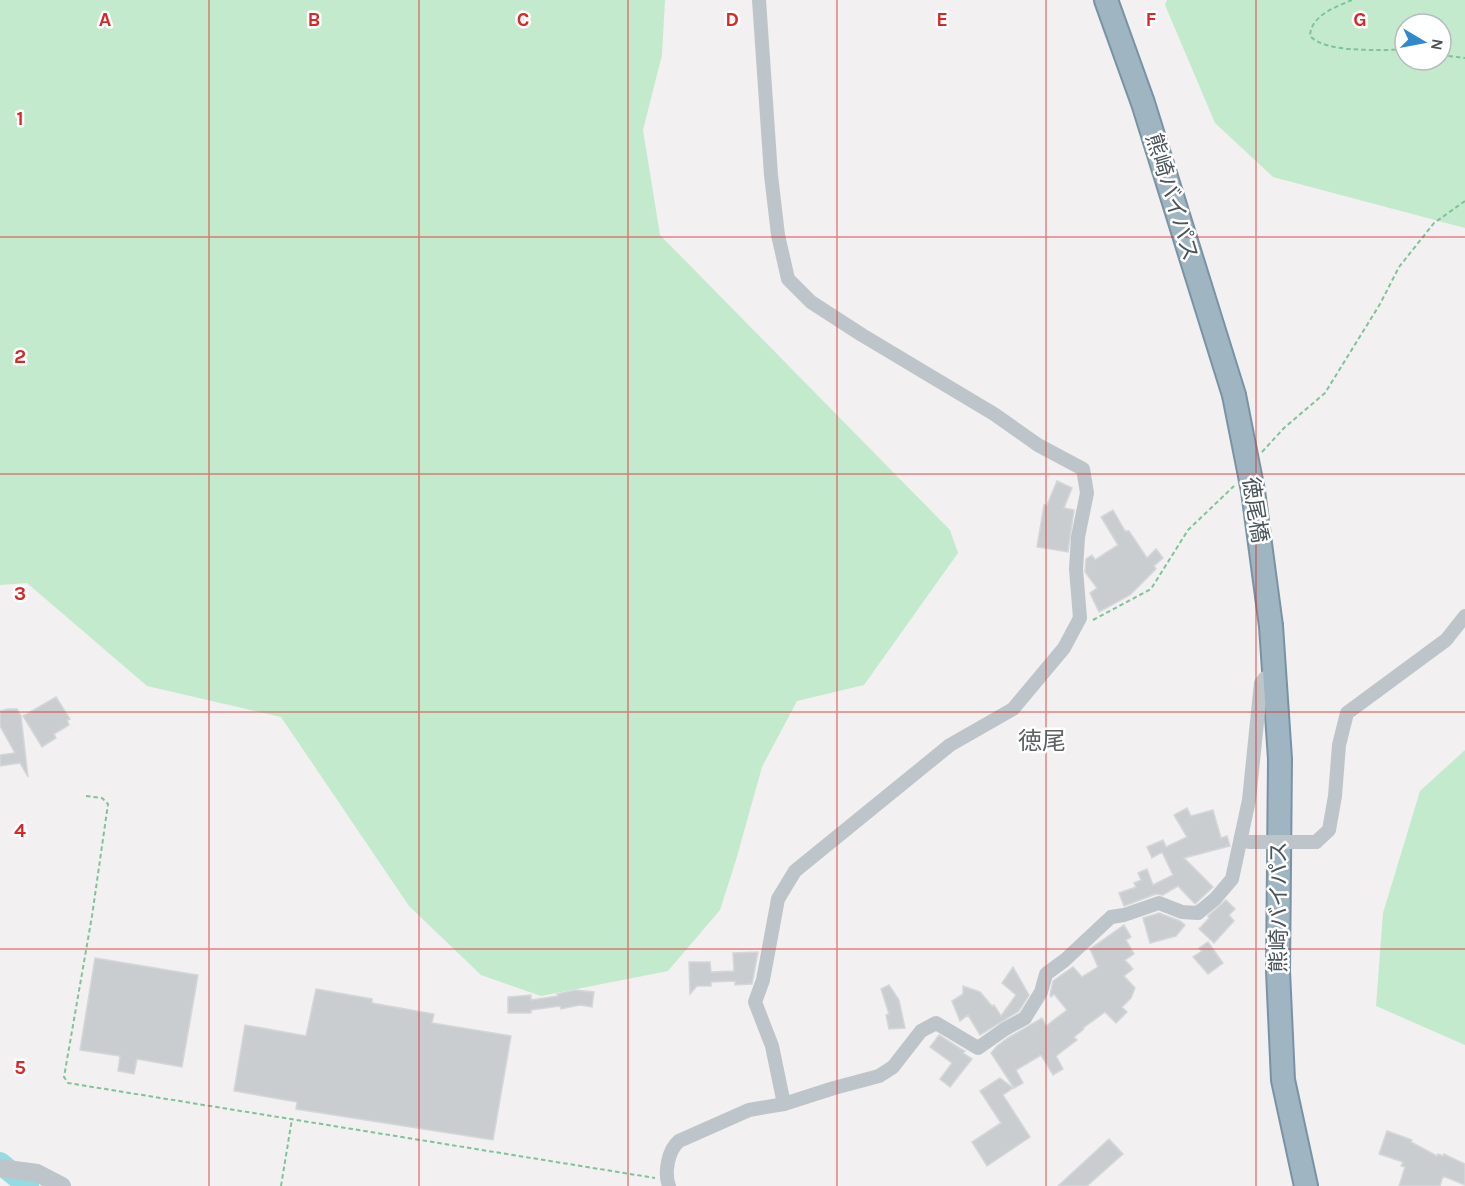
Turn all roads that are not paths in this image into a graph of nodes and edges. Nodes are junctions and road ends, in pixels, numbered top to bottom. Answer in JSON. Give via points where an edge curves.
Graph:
{"nodes":[{"id":1,"x":759,"y":0,"type":"edge"},
{"id":2,"x":1106,"y":0,"type":"edge"},
{"id":3,"x":1234,"y":395,"type":"joint"},
{"id":4,"x":1465,"y":616,"type":"edge"},
{"id":5,"x":1271,"y":626,"type":"joint"},
{"id":6,"x":1274,"y":676,"type":"junction"},
{"id":7,"x":1244,"y":841,"type":"junction"},
{"id":8,"x":784,"y":1104,"type":"junction"},
{"id":9,"x":0,"y":1168,"type":"edge"},
{"id":10,"x":56,"y":1183,"type":"edge"},
{"id":11,"x":668,"y":1183,"type":"edge"},
{"id":12,"x":1306,"y":1186,"type":"edge"}],
"edges":[{"from":1,"to":8,"type":"street","via":[[771,175],[788,279],[811,302],[853,330],[1083,469],[1087,493],[1076,569],[1080,618],[1064,648],[1013,709],[950,745],[795,871],[778,899],[763,980],[755,1002],[772,1046]]},
{"from":2,"to":3,"type":"highway","name":"熊崎バイパス","via":[[1143,103]]},
{"from":3,"to":5,"type":"highway","name":"徳尾橋","bridge":true,"via":[[1253,491]]},
{"from":4,"to":7,"type":"street","bridge":true,"via":[[1446,640],[1347,713],[1329,830],[1316,842]]},
{"from":5,"to":6,"type":"highway","name":"熊崎バイパス"},
{"from":6,"to":7,"type":"street","via":[[1261,683]]},
{"from":6,"to":12,"type":"highway","name":"熊崎バイパス","via":[[1280,759],[1278,971],[1284,1080]]},
{"from":7,"to":8,"type":"street","via":[[1232,879],[1215,900],[1198,913],[1182,912],[1159,903],[1112,917],[1046,974],[1041,992],[1025,1018],[978,1048],[936,1023],[921,1032],[893,1067],[879,1076]]},
{"from":8,"to":11,"type":"street","via":[[749,1110],[679,1141],[674,1145]]},
{"from":9,"to":10,"type":"street","via":[[30,1172]]}]}
